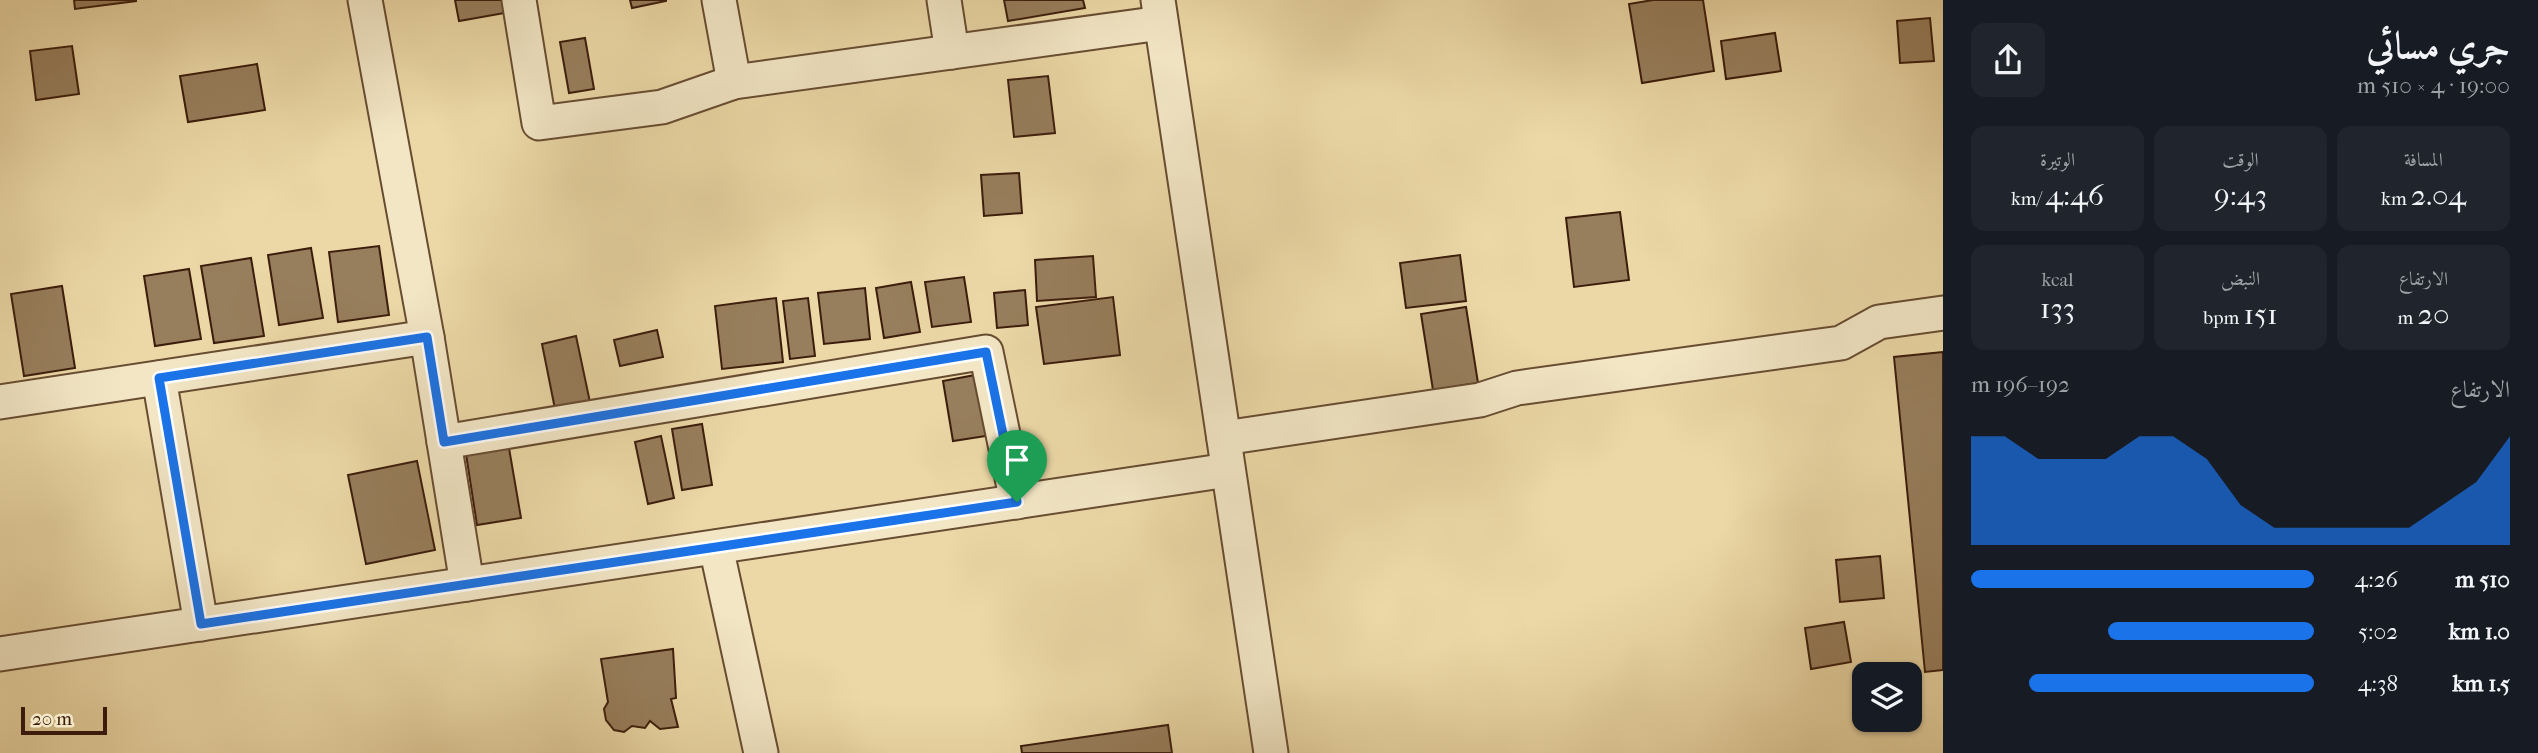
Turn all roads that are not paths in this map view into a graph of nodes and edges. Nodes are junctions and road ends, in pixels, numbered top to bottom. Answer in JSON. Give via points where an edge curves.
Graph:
{"nodes":[{"id":1,"x":365,"y":0,"type":"edge"},
{"id":2,"x":519,"y":0,"type":"edge"},
{"id":3,"x":719,"y":0,"type":"edge"},
{"id":4,"x":944,"y":0,"type":"edge"},
{"id":5,"x":1160,"y":11,"type":"edge"},
{"id":6,"x":952,"y":52,"type":"junction"},
{"id":7,"x":734,"y":82,"type":"junction"},
{"id":8,"x":1943,"y":313,"type":"edge"},
{"id":9,"x":427,"y":337,"type":"junction"},
{"id":10,"x":159,"y":378,"type":"junction"},
{"id":11,"x":0,"y":402,"type":"edge"},
{"id":12,"x":444,"y":442,"type":"junction"},
{"id":13,"x":1226,"y":454,"type":"junction"},
{"id":14,"x":1017,"y":502,"type":"junction"},
{"id":15,"x":716,"y":547,"type":"junction"},
{"id":16,"x":467,"y":584,"type":"junction"},
{"id":17,"x":201,"y":624,"type":"junction"},
{"id":18,"x":0,"y":654,"type":"edge"},
{"id":19,"x":761,"y":753,"type":"edge"},
{"id":20,"x":1271,"y":753,"type":"edge"}],
"edges":[{"from":1,"to":9,"type":"street"},
{"from":2,"to":7,"type":"street","via":[[539,123],[662,107]]},
{"from":3,"to":7,"type":"street"},
{"from":4,"to":6,"type":"street"},
{"from":5,"to":6,"type":"street"},
{"from":5,"to":13,"type":"street"},
{"from":6,"to":7,"type":"street"},
{"from":8,"to":13,"type":"street","via":[[1879,322],[1841,343],[1517,388],[1480,400]]},
{"from":9,"to":10,"type":"street"},
{"from":9,"to":12,"type":"street"},
{"from":10,"to":11,"type":"street"},
{"from":10,"to":17,"type":"street"},
{"from":12,"to":14,"type":"street","via":[[986,352]]},
{"from":12,"to":16,"type":"street"},
{"from":13,"to":14,"type":"street"},
{"from":13,"to":20,"type":"street"},
{"from":14,"to":15,"type":"street"},
{"from":15,"to":16,"type":"street"},
{"from":15,"to":19,"type":"street"},
{"from":16,"to":17,"type":"street"},
{"from":17,"to":18,"type":"street"}]}
